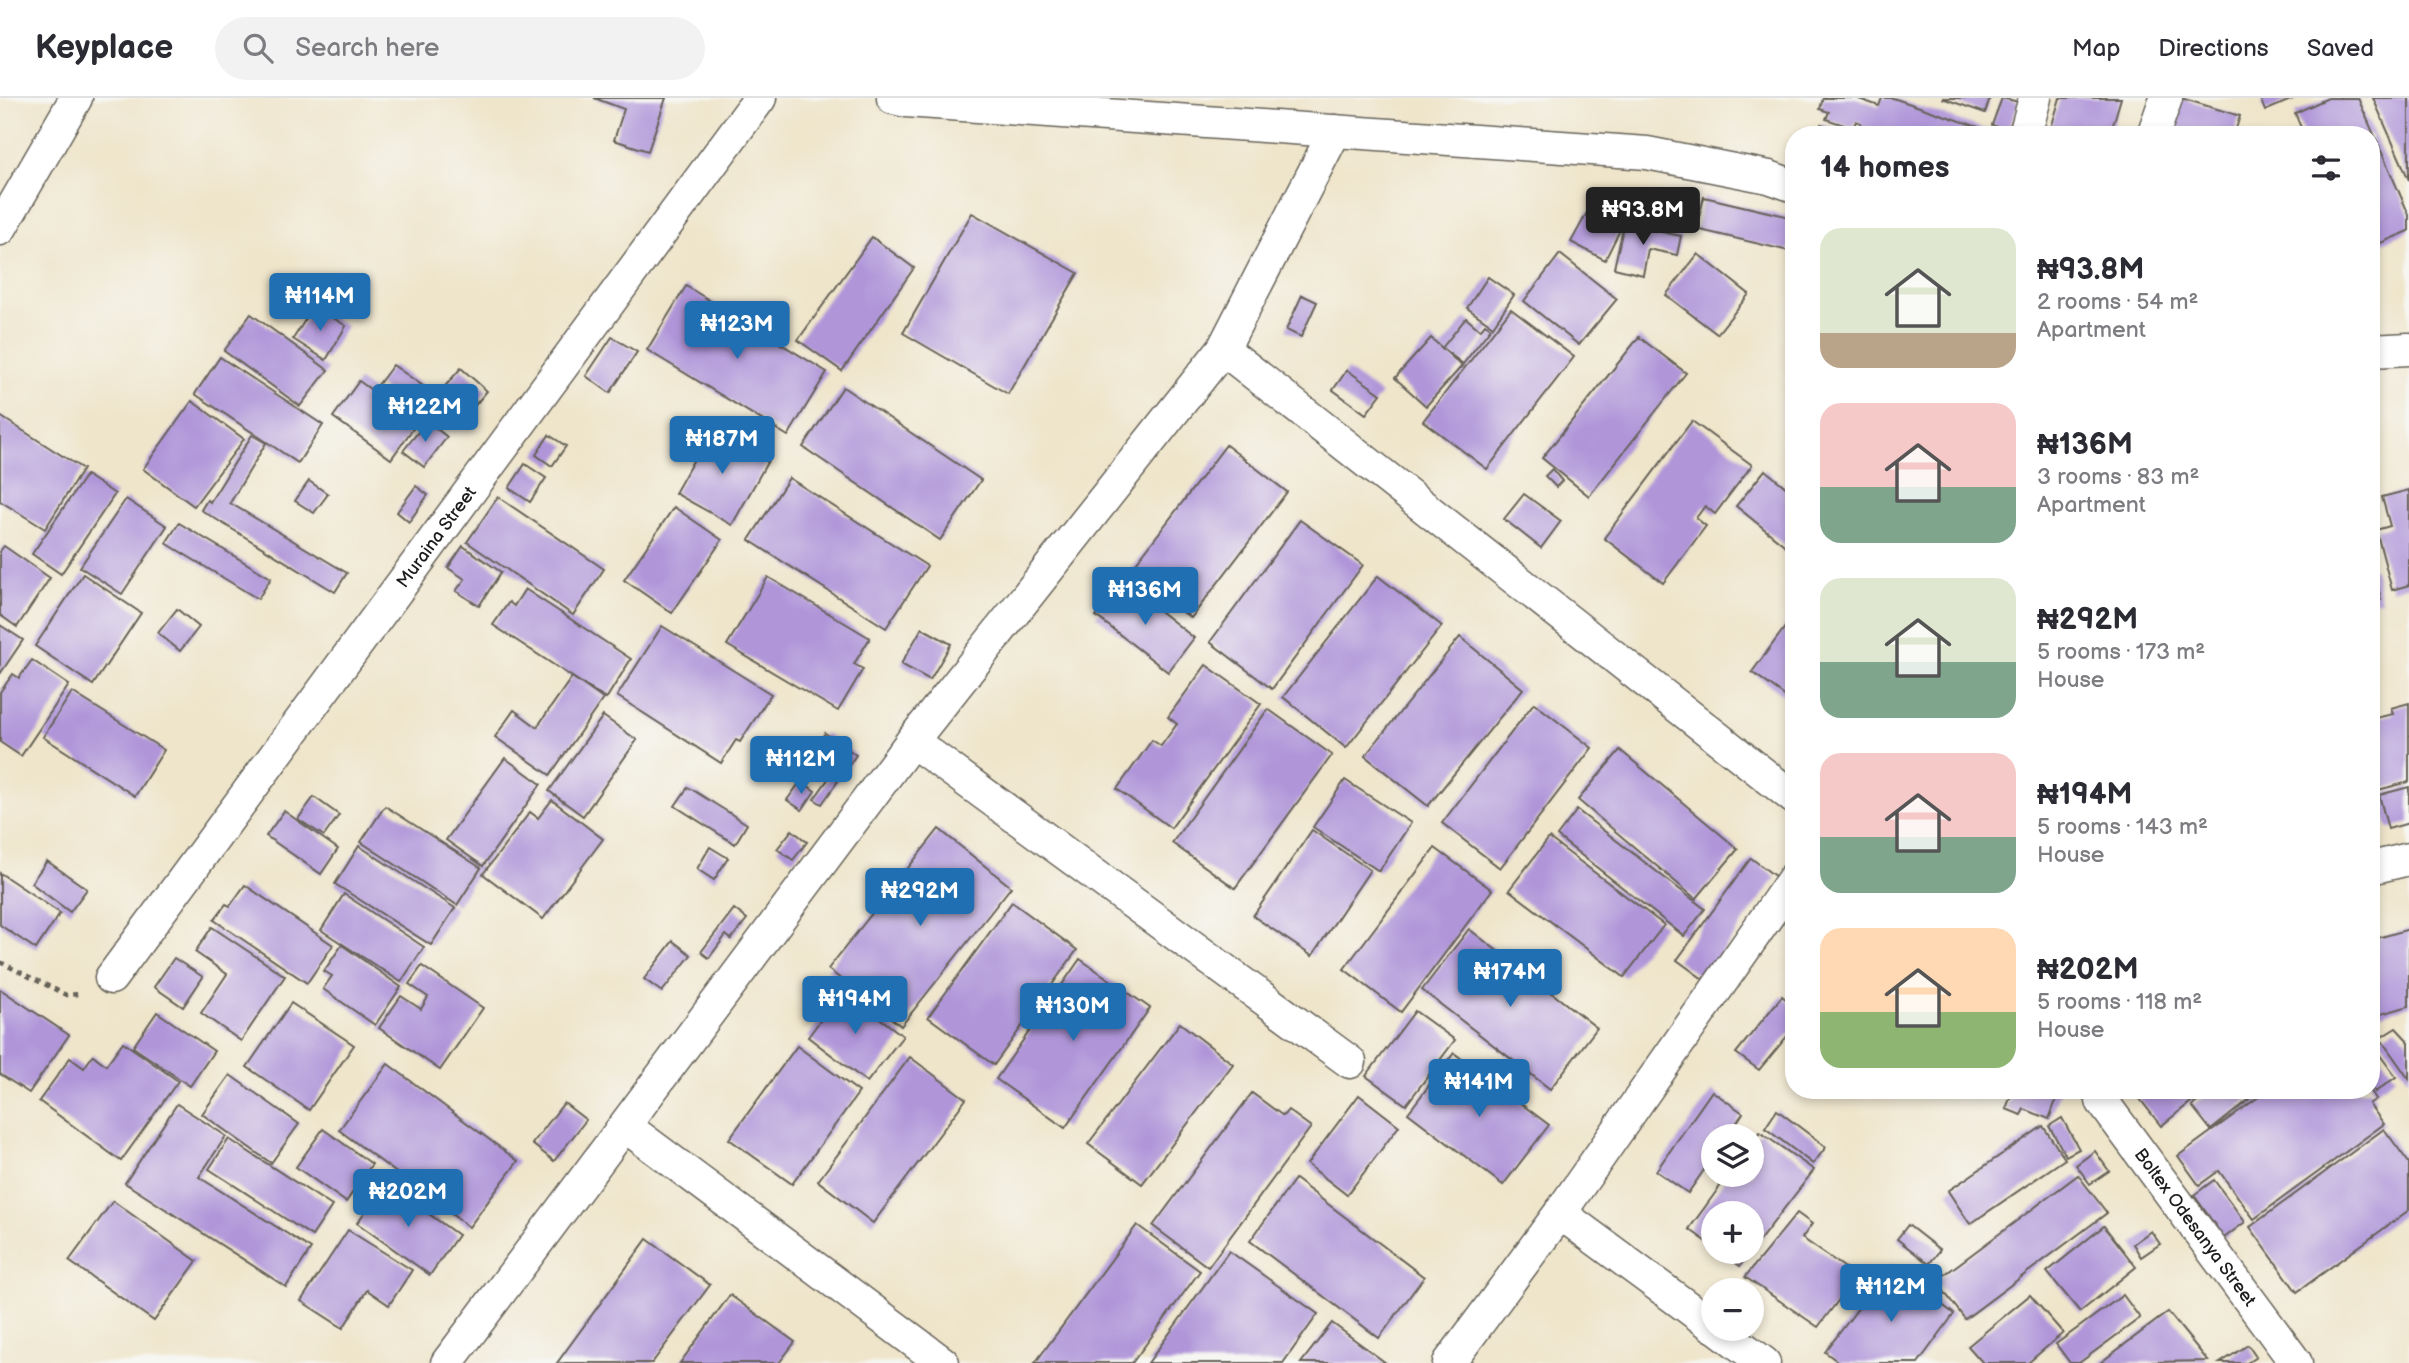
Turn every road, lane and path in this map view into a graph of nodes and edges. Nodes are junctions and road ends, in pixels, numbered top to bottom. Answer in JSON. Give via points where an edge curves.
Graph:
{"nodes":[{"id":1,"x":76,"y":98,"type":"edge"},
{"id":2,"x":760,"y":98,"type":"edge"},
{"id":3,"x":892,"y":98,"type":"edge"},
{"id":4,"x":2035,"y":98,"type":"edge"},
{"id":5,"x":2166,"y":98,"type":"edge"},
{"id":6,"x":2027,"y":126,"type":"edge"},
{"id":7,"x":2156,"y":126,"type":"edge"},
{"id":8,"x":1335,"y":131,"type":"junction"},
{"id":9,"x":1785,"y":183,"type":"edge"},
{"id":10,"x":0,"y":229,"type":"edge"},
{"id":11,"x":1223,"y":349,"type":"junction"},
{"id":12,"x":2409,"y":349,"type":"edge"},
{"id":13,"x":2380,"y":351,"type":"edge"},
{"id":14,"x":912,"y":741,"type":"junction"},
{"id":15,"x":1785,"y":791,"type":"edge"},
{"id":16,"x":2409,"y":859,"type":"edge"},
{"id":17,"x":2380,"y":866,"type":"edge"},
{"id":18,"x":1785,"y":891,"type":"edge"},
{"id":19,"x":0,"y":962,"type":"edge"},
{"id":20,"x":111,"y":978,"type":"joint"},
{"id":21,"x":1350,"y":1062,"type":"dead end"},
{"id":22,"x":2102,"y":1099,"type":"edge"},
{"id":23,"x":625,"y":1126,"type":"junction"},
{"id":24,"x":1560,"y":1213,"type":"junction"},
{"id":25,"x":1701,"y":1317,"type":"edge"},
{"id":26,"x":1734,"y":1341,"type":"edge"},
{"id":27,"x":447,"y":1363,"type":"edge"},
{"id":28,"x":943,"y":1363,"type":"edge"},
{"id":29,"x":1449,"y":1363,"type":"edge"},
{"id":30,"x":1764,"y":1363,"type":"edge"},
{"id":31,"x":2296,"y":1363,"type":"edge"}],
"edges":[{"from":1,"to":10,"type":"street"},
{"from":2,"to":20,"type":"street","name":"Muraina Street"},
{"from":3,"to":8,"type":"street"},
{"from":4,"to":6,"type":"street"},
{"from":5,"to":7,"type":"street"},
{"from":8,"to":9,"type":"street","via":[[1647,153]]},
{"from":8,"to":11,"type":"street"},
{"from":11,"to":14,"type":"street"},
{"from":11,"to":15,"type":"street"},
{"from":12,"to":13,"type":"street"},
{"from":14,"to":21,"type":"street"},
{"from":14,"to":23,"type":"street"},
{"from":16,"to":17,"type":"street"},
{"from":18,"to":24,"type":"street"},
{"from":19,"to":20,"type":"path","via":[[66,995],[92,994]]},
{"from":22,"to":31,"type":"street","name":"Boltex Odesanya Street"},
{"from":23,"to":27,"type":"street"},
{"from":23,"to":28,"type":"street"},
{"from":24,"to":25,"type":"street"},
{"from":24,"to":29,"type":"street"},
{"from":26,"to":30,"type":"street"}]}
